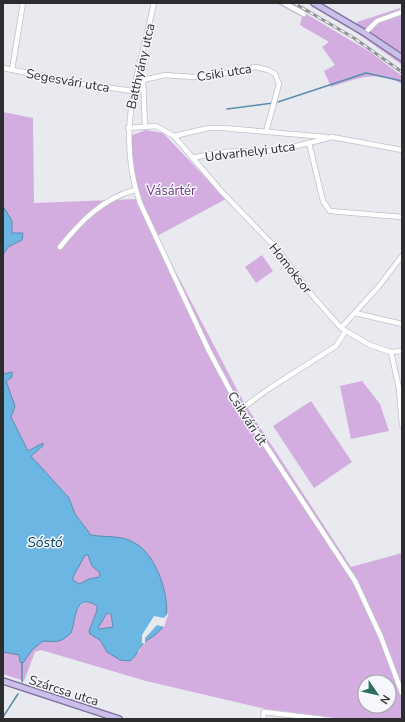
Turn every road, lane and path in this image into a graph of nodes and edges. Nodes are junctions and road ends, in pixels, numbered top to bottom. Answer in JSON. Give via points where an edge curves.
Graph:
{"nodes":[{"id":1,"x":23,"y":3,"type":"edge"},
{"id":2,"x":154,"y":3,"type":"edge"},
{"id":3,"x":284,"y":3,"type":"edge"},
{"id":4,"x":318,"y":4,"type":"edge"},
{"id":5,"x":402,"y":12,"type":"edge"},
{"id":6,"x":304,"y":14,"type":"dead end"},
{"id":7,"x":365,"y":33,"type":"junction"},
{"id":8,"x":402,"y":58,"type":"edge"},
{"id":9,"x":3,"y":68,"type":"edge"},
{"id":10,"x":12,"y":70,"type":"junction"},
{"id":11,"x":136,"y":79,"type":"junction"},
{"id":12,"x":143,"y":80,"type":"junction"},
{"id":13,"x":133,"y":91,"type":"junction"},
{"id":14,"x":145,"y":126,"type":"junction"},
{"id":15,"x":128,"y":128,"type":"junction"},
{"id":16,"x":266,"y":132,"type":"junction"},
{"id":17,"x":174,"y":136,"type":"junction"},
{"id":18,"x":332,"y":137,"type":"junction"},
{"id":19,"x":309,"y":143,"type":"junction"},
{"id":20,"x":402,"y":150,"type":"edge"},
{"id":21,"x":192,"y":158,"type":"junction"},
{"id":22,"x":135,"y":190,"type":"junction"},
{"id":23,"x":402,"y":217,"type":"edge"},
{"id":24,"x":60,"y":247,"type":"dead end"},
{"id":25,"x":402,"y":256,"type":"edge"},
{"id":26,"x":355,"y":313,"type":"junction"},
{"id":27,"x":402,"y":324,"type":"edge"},
{"id":28,"x":341,"y":328,"type":"junction"},
{"id":29,"x":345,"y":332,"type":"junction"},
{"id":30,"x":402,"y":351,"type":"edge"},
{"id":31,"x":391,"y":352,"type":"junction"},
{"id":32,"x":241,"y":409,"type":"junction"},
{"id":33,"x":402,"y":425,"type":"edge"},
{"id":34,"x":3,"y":681,"type":"edge"},
{"id":35,"x":402,"y":693,"type":"edge"},
{"id":36,"x":119,"y":719,"type":"edge"},
{"id":37,"x":263,"y":719,"type":"edge"},
{"id":38,"x":323,"y":719,"type":"edge"}],
"edges":[{"from":1,"to":10,"type":"street"},
{"from":2,"to":11,"type":"street","name":"Batthyány utca"},
{"from":3,"to":6,"type":"street"},
{"from":4,"to":7,"type":"main road"},
{"from":5,"to":7,"type":"street","via":[[378,21]]},
{"from":7,"to":8,"type":"main road"},
{"from":9,"to":10,"type":"street","name":"Segesvári utca"},
{"from":10,"to":13,"type":"street","name":"Segesvári utca"},
{"from":11,"to":12,"type":"street","name":"Csiki utca"},
{"from":11,"to":13,"type":"street","name":"Batthyány utca"},
{"from":12,"to":14,"type":"street"},
{"from":12,"to":16,"type":"street","name":"Csiki utca","via":[[165,75],[192,78],[211,76],[256,67],[268,70],[275,74],[279,84]]},
{"from":13,"to":15,"type":"street","name":"Batthyány utca"},
{"from":14,"to":15,"type":"street","name":"Homoksor"},
{"from":14,"to":17,"type":"street","name":"Homoksor","via":[[156,126]]},
{"from":15,"to":22,"type":"street","name":"Csikvári út"},
{"from":16,"to":17,"type":"street","via":[[208,128]]},
{"from":16,"to":18,"type":"street"},
{"from":17,"to":21,"type":"street","name":"Homoksor"},
{"from":18,"to":19,"type":"street","name":"Udvarhelyi utca"},
{"from":18,"to":20,"type":"street","name":"Udvarhelyi utca"},
{"from":19,"to":21,"type":"street","name":"Udvarhelyi utca","via":[[276,150],[220,152]]},
{"from":19,"to":23,"type":"street","via":[[323,201],[330,211]]},
{"from":21,"to":28,"type":"street","name":"Homoksor","via":[[278,250]]},
{"from":22,"to":24,"type":"street","via":[[123,193],[101,205]]},
{"from":22,"to":32,"type":"street","name":"Csikvári út","via":[[206,346]]},
{"from":25,"to":26,"type":"street"},
{"from":26,"to":27,"type":"street"},
{"from":26,"to":28,"type":"street"},
{"from":28,"to":29,"type":"street","name":"Homoksor"},
{"from":29,"to":31,"type":"street","name":"Homoksor"},
{"from":29,"to":32,"type":"street","via":[[336,346]]},
{"from":30,"to":31,"type":"street"},
{"from":31,"to":33,"type":"street","via":[[398,380]]},
{"from":32,"to":35,"type":"street","name":"Csikvári út","via":[[355,581],[381,637]]},
{"from":34,"to":36,"type":"main road","name":"Szárcsa utca"},
{"from":37,"to":38,"type":"street","via":[[264,712]]}]}
